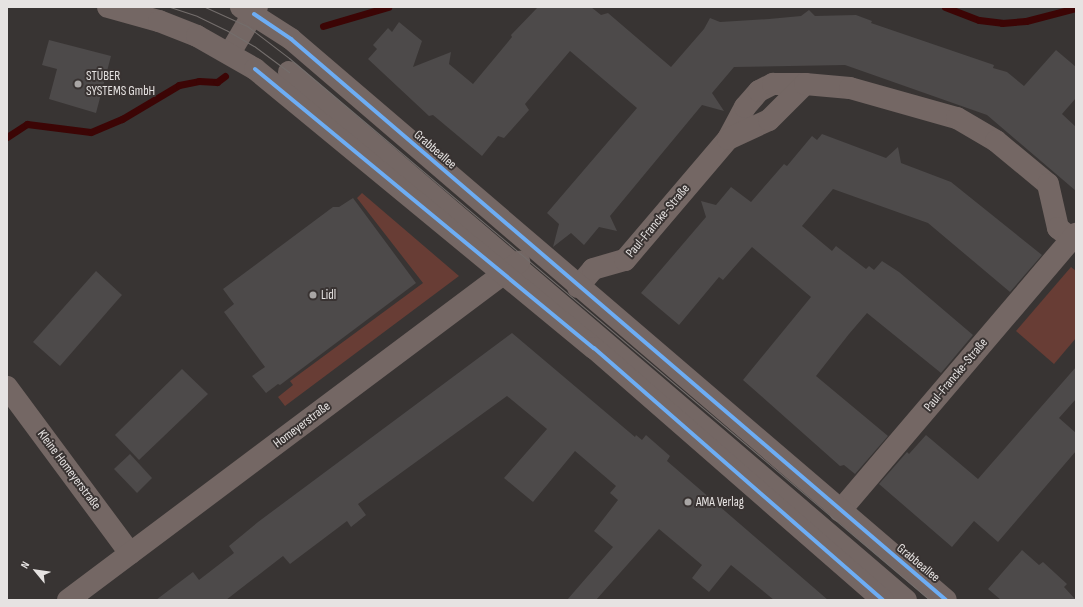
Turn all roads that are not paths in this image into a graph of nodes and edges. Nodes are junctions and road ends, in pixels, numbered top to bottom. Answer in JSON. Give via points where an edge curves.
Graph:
{"nodes":[{"id":1,"x":108,"y":7,"type":"edge"},
{"id":2,"x":251,"y":9,"type":"edge"},
{"id":3,"x":230,"y":53,"type":"junction"},
{"id":4,"x":289,"y":72,"type":"dead end"},
{"id":5,"x":1074,"y":237,"type":"edge"},
{"id":6,"x":532,"y":248,"type":"junction"},
{"id":7,"x":511,"y":270,"type":"junction"},
{"id":8,"x":578,"y":287,"type":"junction"},
{"id":9,"x":7,"y":387,"type":"edge"},
{"id":10,"x":840,"y":511,"type":"junction"},
{"id":11,"x":130,"y":553,"type":"junction"},
{"id":12,"x":68,"y":600,"type":"edge"},
{"id":13,"x":882,"y":600,"type":"edge"},
{"id":14,"x":906,"y":600,"type":"edge"},
{"id":15,"x":946,"y":600,"type":"edge"}],
"edges":[{"from":1,"to":3,"type":"main road","via":[[159,21]]},
{"from":2,"to":3,"type":"main road"},
{"from":2,"to":6,"type":"main road","name":"Grabbeallee","via":[[297,44]]},
{"from":3,"to":7,"type":"main road","via":[[255,69]]},
{"from":4,"to":7,"type":"main road"},
{"from":5,"to":8,"type":"main road","name":"Paul-Francke-Straße","via":[[1058,228],[1048,184],[996,141],[957,118],[850,88],[805,84],[769,120],[728,139],[625,260],[593,269]]},
{"from":5,"to":10,"type":"main road","name":"Paul-Francke-Straße"},
{"from":6,"to":7,"type":"main road","name":"Homeyerstraße"},
{"from":6,"to":8,"type":"main road","name":"Grabbeallee"},
{"from":7,"to":11,"type":"main road","name":"Homeyerstraße"},
{"from":7,"to":13,"type":"main road"},
{"from":7,"to":14,"type":"main road"},
{"from":8,"to":10,"type":"main road","name":"Grabbeallee"},
{"from":9,"to":11,"type":"main road","name":"Kleine Homeyerstraße"},
{"from":10,"to":15,"type":"main road","name":"Grabbeallee"},
{"from":11,"to":12,"type":"main road","name":"Homeyerstraße"}]}
